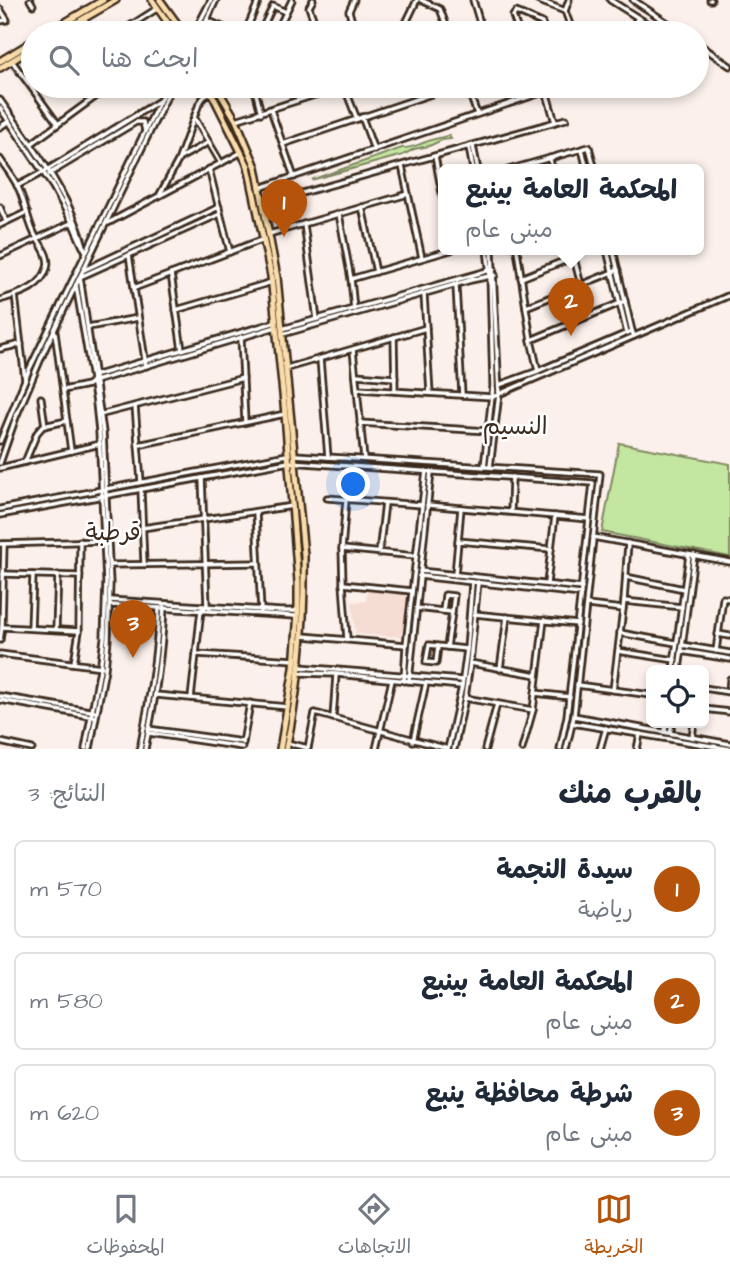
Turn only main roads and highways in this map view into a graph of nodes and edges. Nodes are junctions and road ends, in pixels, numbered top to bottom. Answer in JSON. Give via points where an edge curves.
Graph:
{"nodes":[{"id":1,"x":103,"y":0,"type":"edge"},
{"id":2,"x":116,"y":0,"type":"edge"},
{"id":3,"x":152,"y":0,"type":"edge"},
{"id":4,"x":160,"y":0,"type":"edge"},
{"id":5,"x":67,"y":21,"type":"edge"},
{"id":6,"x":83,"y":21,"type":"edge"},
{"id":7,"x":167,"y":21,"type":"edge"},
{"id":8,"x":175,"y":21,"type":"edge"},
{"id":9,"x":21,"y":48,"type":"edge"},
{"id":10,"x":21,"y":55,"type":"edge"},
{"id":11,"x":0,"y":61,"type":"edge"},
{"id":12,"x":0,"y":68,"type":"edge"},
{"id":13,"x":217,"y":98,"type":"edge"},
{"id":14,"x":220,"y":98,"type":"edge"},
{"id":15,"x":266,"y":237,"type":"junction"},
{"id":16,"x":279,"y":328,"type":"junction"},
{"id":17,"x":291,"y":455,"type":"junction"},
{"id":18,"x":292,"y":462,"type":"junction"},
{"id":19,"x":287,"y":746,"type":"edge"},
{"id":20,"x":280,"y":749,"type":"edge"}],
"edges":[{"from":1,"to":5,"type":"main road"},
{"from":2,"to":6,"type":"main road"},
{"from":3,"to":7,"type":"main road"},
{"from":4,"to":8,"type":"main road"},
{"from":9,"to":11,"type":"main road"},
{"from":10,"to":12,"type":"main road"},
{"from":13,"to":15,"type":"main road","via":[[251,177]]},
{"from":14,"to":15,"type":"main road","via":[[236,120],[256,167]]},
{"from":15,"to":16,"type":"main road"},
{"from":15,"to":16,"type":"main road","via":[[277,276]]},
{"from":16,"to":17,"type":"main road"},
{"from":16,"to":17,"type":"main road"},
{"from":17,"to":18,"type":"main road"},
{"from":18,"to":19,"type":"main road","via":[[304,555],[303,636]]},
{"from":18,"to":20,"type":"main road","via":[[298,620]]}]}
